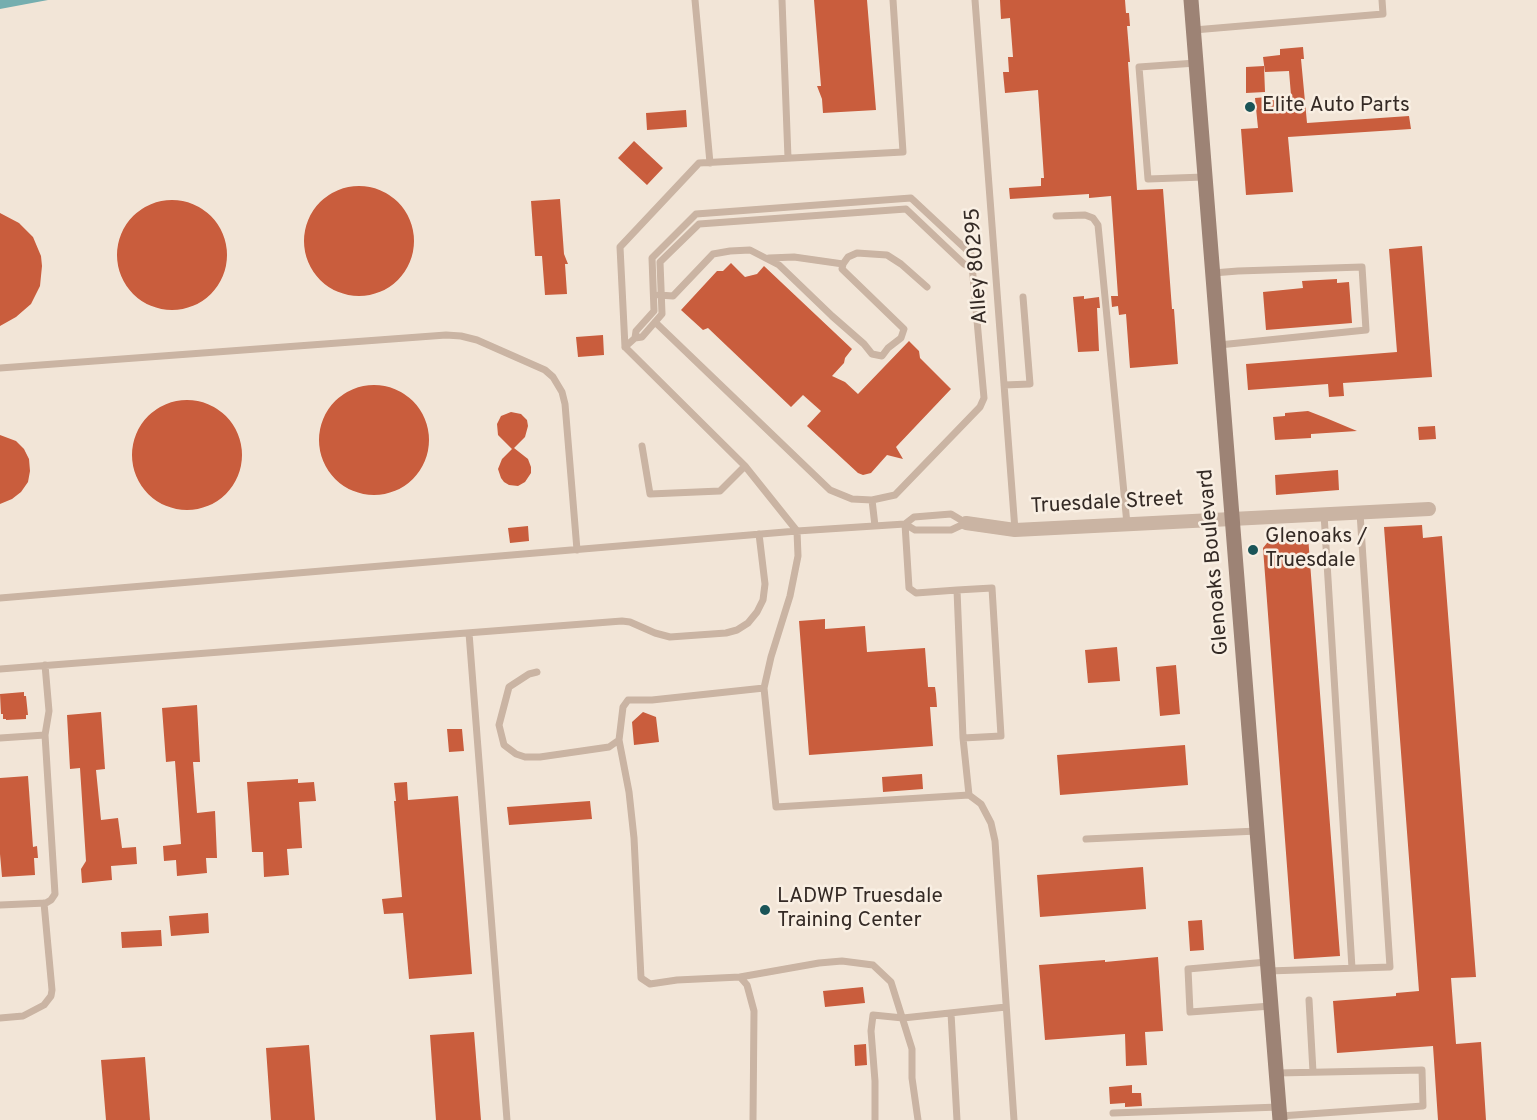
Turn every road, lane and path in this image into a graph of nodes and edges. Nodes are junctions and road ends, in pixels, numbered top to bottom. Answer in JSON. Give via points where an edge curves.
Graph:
{"nodes":[{"id":1,"x":694,"y":0,"type":"edge"},
{"id":2,"x":782,"y":0,"type":"edge"},
{"id":3,"x":892,"y":0,"type":"edge"},
{"id":4,"x":975,"y":0,"type":"edge"},
{"id":5,"x":1191,"y":0,"type":"edge"},
{"id":6,"x":1382,"y":0,"type":"edge"},
{"id":7,"x":1193,"y":30,"type":"junction"},
{"id":8,"x":1196,"y":63,"type":"junction"},
{"id":9,"x":788,"y":158,"type":"junction"},
{"id":10,"x":710,"y":163,"type":"junction"},
{"id":11,"x":1204,"y":177,"type":"junction"},
{"id":12,"x":1056,"y":216,"type":"dead end"},
{"id":13,"x":767,"y":259,"type":"junction"},
{"id":14,"x":843,"y":264,"type":"junction"},
{"id":15,"x":973,"y":268,"type":"junction"},
{"id":16,"x":1213,"y":273,"type":"junction"},
{"id":17,"x":927,"y":287,"type":"dead end"},
{"id":18,"x":657,"y":295,"type":"junction"},
{"id":19,"x":1023,"y":297,"type":"dead end"},
{"id":20,"x":656,"y":322,"type":"junction"},
{"id":21,"x":635,"y":338,"type":"junction"},
{"id":22,"x":1218,"y":345,"type":"junction"},
{"id":23,"x":625,"y":347,"type":"junction"},
{"id":24,"x":0,"y":368,"type":"edge"},
{"id":25,"x":1004,"y":385,"type":"junction"},
{"id":26,"x":642,"y":446,"type":"dead end"},
{"id":27,"x":745,"y":466,"type":"junction"},
{"id":28,"x":872,"y":500,"type":"junction"},
{"id":29,"x":1429,"y":509,"type":"dead end"},
{"id":30,"x":1360,"y":513,"type":"junction"},
{"id":31,"x":1324,"y":514,"type":"junction"},
{"id":32,"x":1232,"y":519,"type":"junction"},
{"id":33,"x":966,"y":523,"type":"junction"},
{"id":34,"x":905,"y":524,"type":"junction"},
{"id":35,"x":1127,"y":524,"type":"junction"},
{"id":36,"x":875,"y":526,"type":"junction"},
{"id":37,"x":1015,"y":530,"type":"junction"},
{"id":38,"x":797,"y":531,"type":"junction"},
{"id":39,"x":759,"y":534,"type":"junction"},
{"id":40,"x":577,"y":550,"type":"junction"},
{"id":41,"x":957,"y":590,"type":"junction"},
{"id":42,"x":0,"y":598,"type":"edge"},
{"id":43,"x":469,"y":633,"type":"junction"},
{"id":44,"x":45,"y":665,"type":"junction"},
{"id":45,"x":0,"y":669,"type":"edge"},
{"id":46,"x":537,"y":672,"type":"dead end"},
{"id":47,"x":764,"y":688,"type":"junction"},
{"id":48,"x":45,"y":735,"type":"junction"},
{"id":49,"x":0,"y":738,"type":"edge"},
{"id":50,"x":963,"y":738,"type":"junction"},
{"id":51,"x":619,"y":740,"type":"junction"},
{"id":52,"x":969,"y":795,"type":"junction"},
{"id":53,"x":1257,"y":831,"type":"junction"},
{"id":54,"x":1086,"y":838,"type":"dead end"},
{"id":55,"x":44,"y":903,"type":"junction"},
{"id":56,"x":0,"y":905,"type":"edge"},
{"id":57,"x":1268,"y":966,"type":"junction"},
{"id":58,"x":1352,"y":968,"type":"junction"},
{"id":59,"x":741,"y":978,"type":"junction"},
{"id":60,"x":1309,"y":1000,"type":"dead end"},
{"id":61,"x":1271,"y":1006,"type":"junction"},
{"id":62,"x":1006,"y":1007,"type":"junction"},
{"id":63,"x":951,"y":1013,"type":"junction"},
{"id":64,"x":0,"y":1018,"type":"edge"},
{"id":65,"x":903,"y":1018,"type":"junction"},
{"id":66,"x":1313,"y":1072,"type":"junction"},
{"id":67,"x":1276,"y":1073,"type":"junction"},
{"id":68,"x":1113,"y":1113,"type":"dead end"},
{"id":69,"x":1280,"y":1114,"type":"edge"},
{"id":70,"x":507,"y":1120,"type":"edge"},
{"id":71,"x":753,"y":1120,"type":"edge"},
{"id":72,"x":875,"y":1120,"type":"edge"},
{"id":73,"x":918,"y":1120,"type":"edge"},
{"id":74,"x":957,"y":1120,"type":"edge"},
{"id":75,"x":1014,"y":1120,"type":"edge"}],
"edges":[{"from":1,"to":10,"type":"lane"},
{"from":2,"to":9,"type":"lane"},
{"from":3,"to":9,"type":"lane","via":[[903,152]]},
{"from":4,"to":25,"type":"lane","name":"Alley 80295"},
{"from":5,"to":7,"type":"main road","name":"Glenoaks Boulevard"},
{"from":6,"to":7,"type":"lane","via":[[1383,14]]},
{"from":7,"to":8,"type":"main road","name":"Glenoaks Boulevard"},
{"from":8,"to":11,"type":"main road","name":"Glenoaks Boulevard"},
{"from":8,"to":11,"type":"lane","via":[[1139,67],[1148,178]]},
{"from":9,"to":10,"type":"lane"},
{"from":10,"to":23,"type":"lane","via":[[699,163],[620,247]]},
{"from":11,"to":16,"type":"main road","name":"Glenoaks Boulevard"},
{"from":12,"to":35,"type":"lane","via":[[1085,215],[1098,225]]},
{"from":13,"to":14,"type":"lane","via":[[794,257]]},
{"from":13,"to":14,"type":"lane","via":[[779,264],[872,354],[882,356],[901,338],[904,329],[842,269]]},
{"from":13,"to":18,"type":"lane","via":[[750,250],[713,254],[673,296]]},
{"from":14,"to":17,"type":"lane","via":[[857,253],[886,255]]},
{"from":15,"to":18,"type":"lane","via":[[906,209],[699,224],[660,262]]},
{"from":15,"to":18,"type":"lane","via":[[971,254],[911,198],[696,214],[652,258]]},
{"from":15,"to":28,"type":"lane","via":[[984,398],[980,407],[895,495]]},
{"from":16,"to":22,"type":"main road","name":"Glenoaks Boulevard"},
{"from":16,"to":22,"type":"lane","via":[[1362,267],[1366,330]]},
{"from":18,"to":20,"type":"lane","via":[[662,314]]},
{"from":18,"to":21,"type":"lane","via":[[654,311],[636,331]]},
{"from":19,"to":25,"type":"lane","via":[[1030,384]]},
{"from":20,"to":21,"type":"lane","via":[[642,337]]},
{"from":20,"to":28,"type":"lane","via":[[830,490],[852,499]]},
{"from":21,"to":23,"type":"lane"},
{"from":22,"to":32,"type":"main road","name":"Glenoaks Boulevard"},
{"from":23,"to":27,"type":"lane"},
{"from":24,"to":40,"type":"lane","via":[[447,335],[477,340],[545,369],[562,392]]},
{"from":25,"to":37,"type":"lane","name":"Alley 80295"},
{"from":26,"to":27,"type":"lane","via":[[650,494],[720,491]]},
{"from":27,"to":38,"type":"lane"},
{"from":28,"to":36,"type":"lane"},
{"from":29,"to":30,"type":"street","name":"Truesdale Street"},
{"from":30,"to":31,"type":"street","name":"Truesdale Street"},
{"from":30,"to":58,"type":"lane","via":[[1390,967]]},
{"from":31,"to":32,"type":"street","name":"Truesdale Street"},
{"from":31,"to":58,"type":"lane"},
{"from":32,"to":35,"type":"street","name":"Truesdale Street"},
{"from":32,"to":53,"type":"main road","name":"Glenoaks Boulevard"},
{"from":33,"to":34,"type":"lane","via":[[951,530],[915,530]]},
{"from":33,"to":34,"type":"lane","via":[[951,514],[914,517]]},
{"from":33,"to":37,"type":"street","name":"Truesdale Street"},
{"from":34,"to":36,"type":"lane"},
{"from":34,"to":41,"type":"lane","via":[[909,588],[916,593]]},
{"from":35,"to":37,"type":"street","name":"Truesdale Street"},
{"from":36,"to":38,"type":"lane"},
{"from":38,"to":39,"type":"lane"},
{"from":38,"to":47,"type":"lane","via":[[798,556],[790,596]]},
{"from":39,"to":40,"type":"lane"},
{"from":39,"to":43,"type":"lane","via":[[764,600],[753,618],[737,630],[670,637],[622,621]]},
{"from":40,"to":42,"type":"lane"},
{"from":41,"to":50,"type":"lane"},
{"from":41,"to":50,"type":"lane","via":[[992,588],[1001,736]]},
{"from":43,"to":44,"type":"lane"},
{"from":43,"to":70,"type":"lane"},
{"from":44,"to":45,"type":"lane"},
{"from":44,"to":48,"type":"lane","via":[[49,711]]},
{"from":46,"to":51,"type":"lane","via":[[510,687],[500,725],[504,745],[525,757],[540,757],[609,747]]},
{"from":47,"to":51,"type":"lane","via":[[628,700],[623,707]]},
{"from":47,"to":52,"type":"lane","via":[[776,807]]},
{"from":48,"to":49,"type":"lane"},
{"from":48,"to":55,"type":"lane","via":[[55,891],[51,900]]},
{"from":50,"to":52,"type":"lane"},
{"from":51,"to":59,"type":"lane","via":[[634,838],[641,978],[650,984]]},
{"from":52,"to":62,"type":"lane","via":[[981,804],[995,841]]},
{"from":53,"to":54,"type":"lane"},
{"from":53,"to":57,"type":"main road","name":"Glenoaks Boulevard"},
{"from":55,"to":56,"type":"lane"},
{"from":55,"to":64,"type":"lane","via":[[51,996],[44,1005],[23,1016]]},
{"from":57,"to":58,"type":"lane"},
{"from":57,"to":61,"type":"main road","name":"Glenoaks Boulevard"},
{"from":57,"to":61,"type":"lane","via":[[1188,969],[1190,1012]]},
{"from":59,"to":65,"type":"lane","via":[[819,963],[873,965],[891,982]]},
{"from":59,"to":71,"type":"lane","via":[[747,985],[754,1011]]},
{"from":60,"to":66,"type":"lane"},
{"from":61,"to":67,"type":"main road","name":"Glenoaks Boulevard"},
{"from":62,"to":63,"type":"lane"},
{"from":62,"to":75,"type":"lane"},
{"from":63,"to":65,"type":"lane"},
{"from":63,"to":74,"type":"lane"},
{"from":65,"to":72,"type":"lane","via":[[873,1015]]},
{"from":65,"to":73,"type":"lane","via":[[912,1049]]},
{"from":66,"to":67,"type":"lane"},
{"from":66,"to":69,"type":"lane","via":[[1422,1070],[1423,1106]]},
{"from":67,"to":69,"type":"main road","name":"Glenoaks Boulevard"},
{"from":68,"to":69,"type":"lane"}]}
